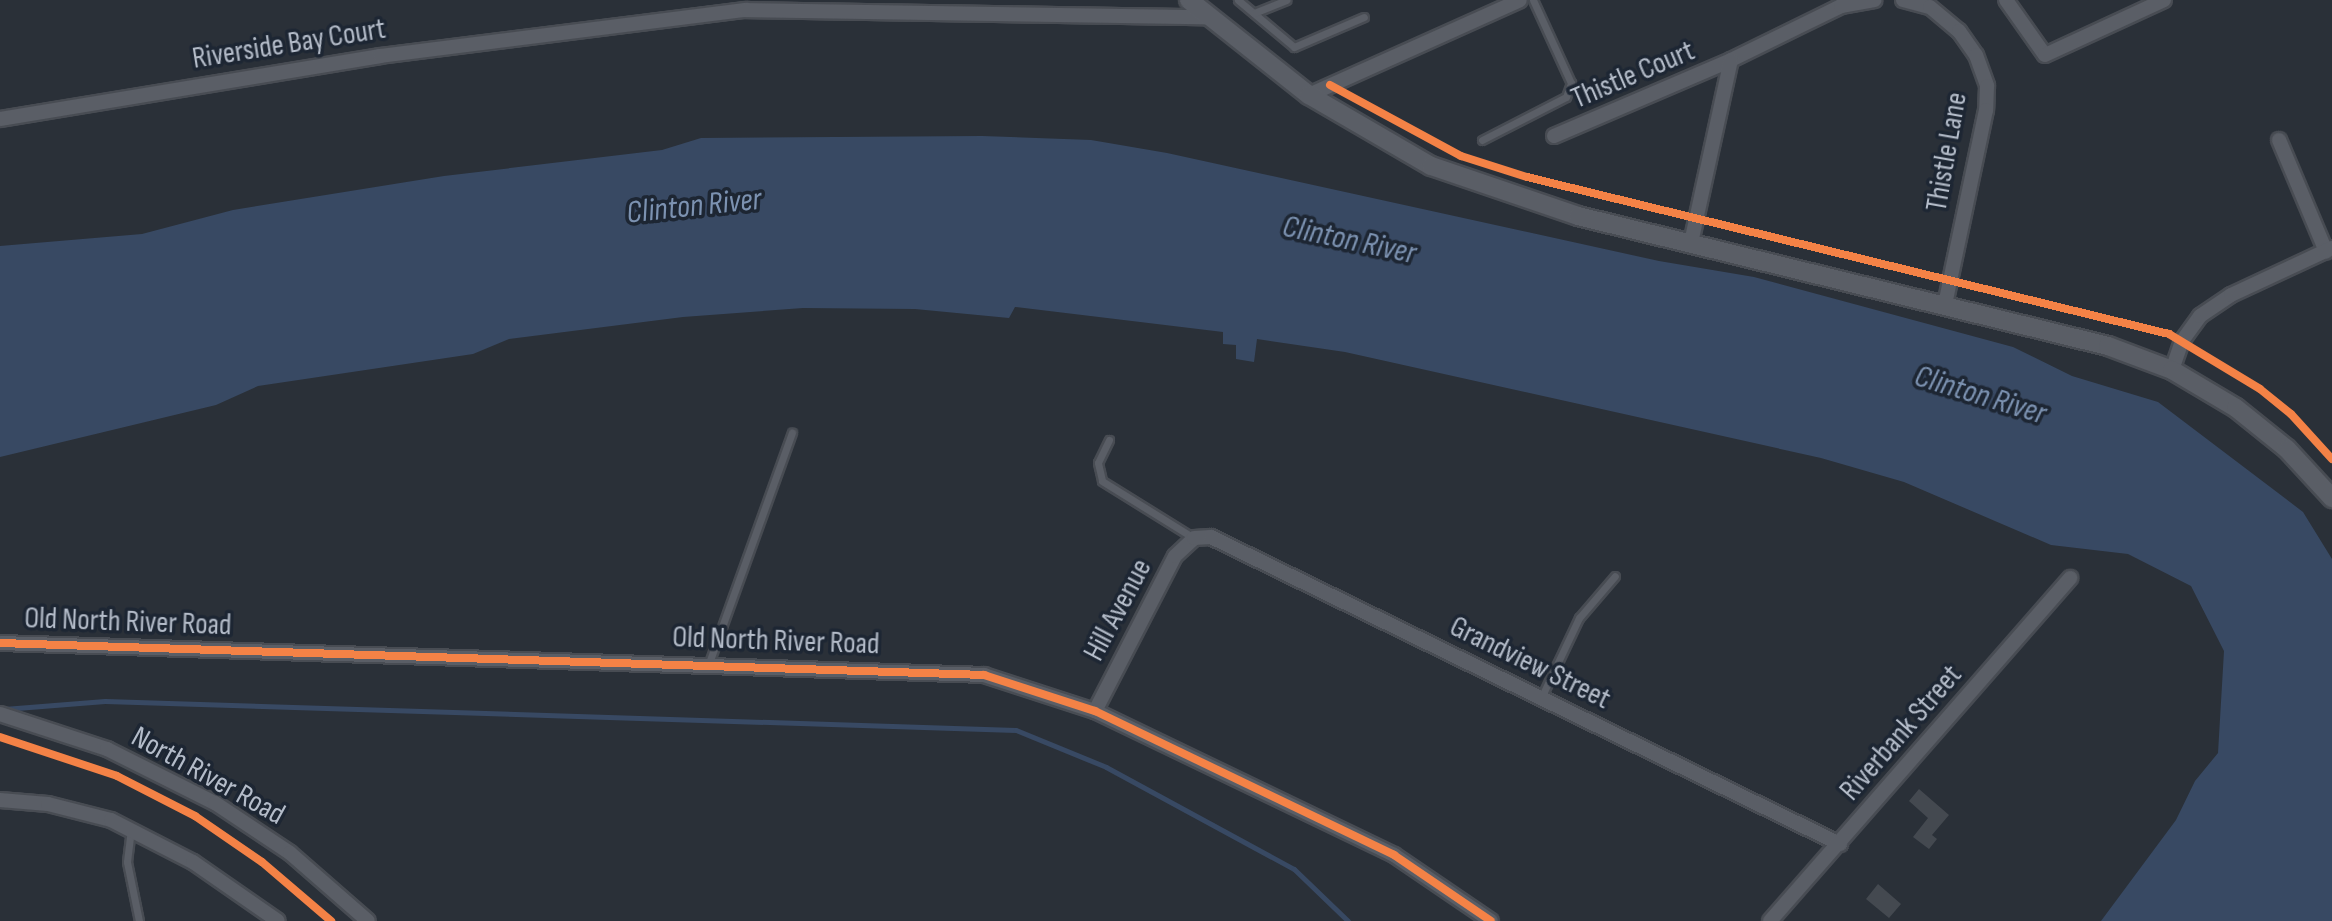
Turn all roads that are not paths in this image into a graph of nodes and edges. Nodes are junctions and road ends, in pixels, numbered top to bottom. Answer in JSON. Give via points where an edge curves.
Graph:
{"nodes":[{"id":1,"x":1238,"y":0,"type":"edge"},
{"id":2,"x":1286,"y":0,"type":"edge"},
{"id":3,"x":1520,"y":0,"type":"edge"},
{"id":4,"x":1533,"y":0,"type":"edge"},
{"id":5,"x":1874,"y":0,"type":"edge"},
{"id":6,"x":1903,"y":0,"type":"edge"},
{"id":7,"x":2006,"y":0,"type":"edge"},
{"id":8,"x":2164,"y":0,"type":"edge"},
{"id":9,"x":1194,"y":1,"type":"edge"},
{"id":10,"x":1254,"y":13,"type":"junction"},
{"id":11,"x":1210,"y":17,"type":"junction"},
{"id":12,"x":1364,"y":17,"type":"dead end"},
{"id":13,"x":1731,"y":60,"type":"junction"},
{"id":14,"x":1309,"y":95,"type":"junction"},
{"id":15,"x":0,"y":119,"type":"edge"},
{"id":16,"x":1554,"y":136,"type":"dead end"},
{"id":17,"x":1482,"y":140,"type":"dead end"},
{"id":18,"x":2279,"y":140,"type":"dead end"},
{"id":19,"x":1691,"y":243,"type":"junction"},
{"id":20,"x":2329,"y":250,"type":"edge"},
{"id":21,"x":1945,"y":304,"type":"junction"},
{"id":22,"x":2172,"y":370,"type":"junction"},
{"id":23,"x":792,"y":432,"type":"dead end"},
{"id":24,"x":1109,"y":440,"type":"dead end"},
{"id":25,"x":2332,"y":498,"type":"edge"},
{"id":26,"x":1194,"y":538,"type":"junction"},
{"id":27,"x":1615,"y":576,"type":"dead end"},
{"id":28,"x":2070,"y":578,"type":"dead end"},
{"id":29,"x":0,"y":643,"type":"edge"},
{"id":30,"x":709,"y":663,"type":"junction"},
{"id":31,"x":1541,"y":698,"type":"junction"},
{"id":32,"x":1095,"y":711,"type":"junction"},
{"id":33,"x":0,"y":714,"type":"edge"},
{"id":34,"x":0,"y":800,"type":"edge"},
{"id":35,"x":131,"y":829,"type":"junction"},
{"id":36,"x":1840,"y":844,"type":"junction"},
{"id":37,"x":139,"y":921,"type":"edge"},
{"id":38,"x":278,"y":921,"type":"edge"},
{"id":39,"x":368,"y":921,"type":"edge"},
{"id":40,"x":1491,"y":921,"type":"edge"},
{"id":41,"x":1770,"y":921,"type":"edge"}],
"edges":[{"from":1,"to":10,"type":"lane"},
{"from":2,"to":10,"type":"lane"},
{"from":3,"to":14,"type":"street"},
{"from":4,"to":17,"type":"lane","via":[[1571,83],[1566,97]]},
{"from":5,"to":13,"type":"street","via":[[1841,6]]},
{"from":6,"to":21,"type":"street","name":"Thistle Lane","via":[[1930,7],[1959,31],[1976,55],[1987,86]]},
{"from":7,"to":8,"type":"street","via":[[2045,55]]},
{"from":9,"to":11,"type":"street"},
{"from":10,"to":12,"type":"lane","via":[[1294,47]]},
{"from":11,"to":14,"type":"street"},
{"from":11,"to":15,"type":"street","name":"Riverside Bay Court","via":[[746,10],[380,56]]},
{"from":13,"to":16,"type":"street","name":"Thistle Court"},
{"from":13,"to":19,"type":"street"},
{"from":14,"to":19,"type":"street","via":[[1389,145],[1477,186]]},
{"from":18,"to":20,"type":"street"},
{"from":19,"to":21,"type":"street"},
{"from":20,"to":22,"type":"street","via":[[2231,295],[2200,316],[2182,341]]},
{"from":21,"to":22,"type":"street","via":[[2108,346]]},
{"from":22,"to":25,"type":"street","via":[[2262,428]]},
{"from":23,"to":30,"type":"lane"},
{"from":24,"to":26,"type":"lane","via":[[1098,463],[1102,481]]},
{"from":26,"to":31,"type":"street","name":"Grandview Street","via":[[1218,539]]},
{"from":26,"to":32,"type":"street","name":"Hill Avenue","via":[[1175,556]]},
{"from":27,"to":31,"type":"lane","via":[[1579,618]]},
{"from":28,"to":36,"type":"street","name":"Riverbank Street"},
{"from":29,"to":30,"type":"street","name":"Old North River Road"},
{"from":30,"to":32,"type":"street","name":"Old North River Road","via":[[984,675]]},
{"from":31,"to":36,"type":"street","name":"Grandview Street"},
{"from":32,"to":40,"type":"street","name":"Old North River Road","via":[[1394,855]]},
{"from":33,"to":39,"type":"street","name":"North River Road","via":[[107,749],[203,796],[290,853]]},
{"from":34,"to":35,"type":"street","via":[[48,804]]},
{"from":35,"to":37,"type":"lane","via":[[127,862]]},
{"from":35,"to":38,"type":"street","via":[[204,869]]},
{"from":36,"to":41,"type":"street","name":"Riverbank Street"}]}
